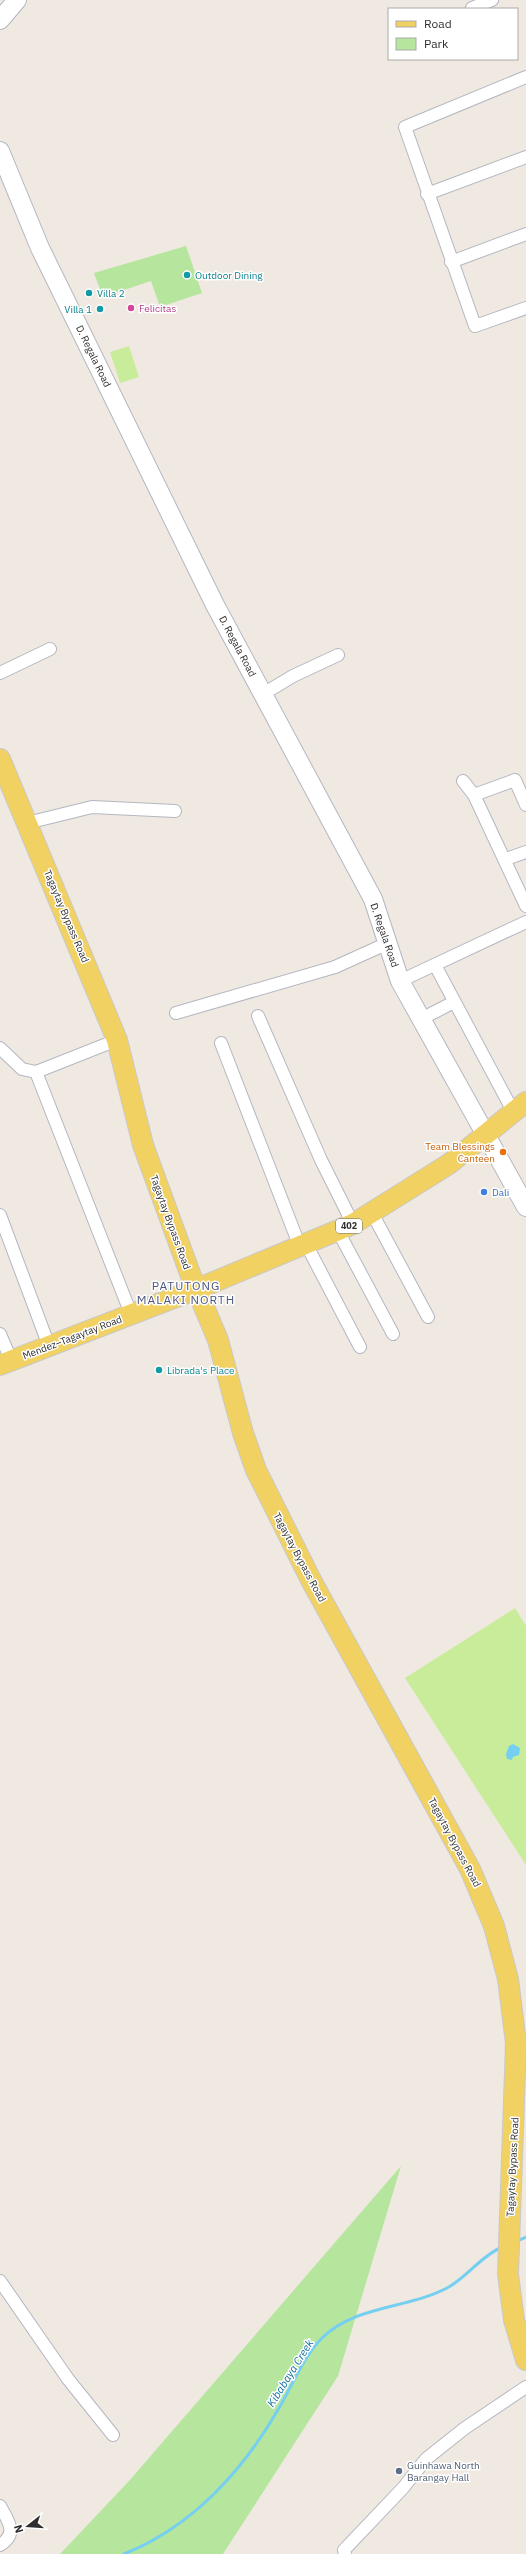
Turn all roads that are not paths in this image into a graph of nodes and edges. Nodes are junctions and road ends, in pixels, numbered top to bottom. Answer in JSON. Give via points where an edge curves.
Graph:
{"nodes":[{"id":1,"x":17,"y":0,"type":"edge"},
{"id":2,"x":492,"y":0,"type":"edge"},
{"id":3,"x":472,"y":8,"type":"dead end"},
{"id":4,"x":0,"y":20,"type":"edge"},
{"id":5,"x":526,"y":77,"type":"edge"},
{"id":6,"x":0,"y":151,"type":"edge"},
{"id":7,"x":526,"y":156,"type":"edge"},
{"id":8,"x":427,"y":194,"type":"junction"},
{"id":9,"x":526,"y":234,"type":"edge"},
{"id":10,"x":451,"y":262,"type":"junction"},
{"id":11,"x":526,"y":308,"type":"edge"},
{"id":12,"x":50,"y":649,"type":"dead end"},
{"id":13,"x":338,"y":655,"type":"dead end"},
{"id":14,"x":0,"y":673,"type":"edge"},
{"id":15,"x":263,"y":694,"type":"junction"},
{"id":16,"x":0,"y":758,"type":"edge"},
{"id":17,"x":463,"y":781,"type":"dead end"},
{"id":18,"x":474,"y":795,"type":"junction"},
{"id":19,"x":526,"y":805,"type":"edge"},
{"id":20,"x":176,"y":811,"type":"dead end"},
{"id":21,"x":27,"y":823,"type":"junction"},
{"id":22,"x":526,"y":852,"type":"edge"},
{"id":23,"x":506,"y":859,"type":"junction"},
{"id":24,"x":526,"y":906,"type":"edge"},
{"id":25,"x":526,"y":922,"type":"edge"},
{"id":26,"x":388,"y":943,"type":"junction"},
{"id":27,"x":435,"y":965,"type":"junction"},
{"id":28,"x":400,"y":981,"type":"junction"},
{"id":29,"x":454,"y":1002,"type":"junction"},
{"id":30,"x":176,"y":1013,"type":"dead end"},
{"id":31,"x":258,"y":1016,"type":"dead end"},
{"id":32,"x":421,"y":1019,"type":"junction"},
{"id":33,"x":117,"y":1040,"type":"junction"},
{"id":34,"x":221,"y":1043,"type":"dead end"},
{"id":35,"x":0,"y":1048,"type":"edge"},
{"id":36,"x":36,"y":1072,"type":"junction"},
{"id":37,"x":520,"y":1107,"type":"edge"},
{"id":38,"x":485,"y":1136,"type":"junction"},
{"id":39,"x":526,"y":1207,"type":"edge"},
{"id":40,"x":372,"y":1213,"type":"junction"},
{"id":41,"x":0,"y":1215,"type":"edge"},
{"id":42,"x":345,"y":1227,"type":"junction"},
{"id":43,"x":303,"y":1245,"type":"junction"},
{"id":44,"x":197,"y":1289,"type":"junction"},
{"id":45,"x":131,"y":1314,"type":"junction"},
{"id":46,"x":428,"y":1317,"type":"dead end"},
{"id":47,"x":0,"y":1334,"type":"edge"},
{"id":48,"x":393,"y":1334,"type":"dead end"},
{"id":49,"x":49,"y":1346,"type":"junction"},
{"id":50,"x":360,"y":1347,"type":"dead end"},
{"id":51,"x":6,"y":1363,"type":"edge"},
{"id":52,"x":0,"y":2281,"type":"edge"},
{"id":53,"x":526,"y":2360,"type":"edge"},
{"id":54,"x":526,"y":2387,"type":"edge"},
{"id":55,"x":113,"y":2435,"type":"dead end"},
{"id":56,"x":0,"y":2506,"type":"edge"},
{"id":57,"x":0,"y":2545,"type":"edge"},
{"id":58,"x":342,"y":2553,"type":"edge"}],
"edges":[{"from":1,"to":4,"type":"street"},
{"from":2,"to":3,"type":"street"},
{"from":5,"to":8,"type":"street","via":[[405,127]]},
{"from":6,"to":15,"type":"street","name":"D. Regala Road","via":[[40,248],[215,605]]},
{"from":7,"to":8,"type":"street"},
{"from":8,"to":10,"type":"street"},
{"from":9,"to":10,"type":"street"},
{"from":10,"to":11,"type":"street","via":[[475,326]]},
{"from":12,"to":14,"type":"street"},
{"from":13,"to":15,"type":"street","via":[[293,676]]},
{"from":15,"to":26,"type":"street","name":"D. Regala Road","via":[[373,899]]},
{"from":16,"to":21,"type":"main road","name":"Tagaytay Bypass Road"},
{"from":17,"to":18,"type":"street"},
{"from":18,"to":19,"type":"street","via":[[515,780]]},
{"from":18,"to":23,"type":"street"},
{"from":20,"to":21,"type":"street","via":[[92,807]]},
{"from":21,"to":33,"type":"main road","name":"Tagaytay Bypass Road"},
{"from":22,"to":23,"type":"street"},
{"from":23,"to":24,"type":"street"},
{"from":25,"to":27,"type":"street"},
{"from":26,"to":28,"type":"street","name":"D. Regala Road"},
{"from":26,"to":30,"type":"street","via":[[335,968]]},
{"from":27,"to":28,"type":"street"},
{"from":27,"to":29,"type":"street"},
{"from":28,"to":32,"type":"street","name":"D. Regala Road"},
{"from":29,"to":32,"type":"street"},
{"from":29,"to":37,"type":"street"},
{"from":31,"to":42,"type":"street","via":[[321,1160]]},
{"from":32,"to":38,"type":"street","name":"D. Regala Road"},
{"from":33,"to":36,"type":"street"},
{"from":33,"to":44,"type":"main road","name":"Tagaytay Bypass Road","via":[[143,1145]]},
{"from":34,"to":43,"type":"street"},
{"from":35,"to":36,"type":"street","via":[[22,1069]]},
{"from":36,"to":45,"type":"street"},
{"from":37,"to":38,"type":"main road","number":"402"},
{"from":38,"to":39,"type":"street","name":"D. Regala Road"},
{"from":38,"to":40,"type":"main road","name":"Mendez–Tagaytay Road","number":"402","via":[[449,1164]]},
{"from":40,"to":42,"type":"main road","name":"Mendez–Tagaytay Road","number":"402"},
{"from":40,"to":46,"type":"street"},
{"from":41,"to":49,"type":"street"},
{"from":42,"to":43,"type":"main road","name":"Mendez–Tagaytay Road","number":"402"},
{"from":42,"to":48,"type":"street"},
{"from":43,"to":44,"type":"main road","name":"Mendez–Tagaytay Road","number":"402"},
{"from":43,"to":50,"type":"street"},
{"from":44,"to":45,"type":"main road","name":"Mendez–Tagaytay Road","number":"402"},
{"from":44,"to":53,"type":"main road","name":"Tagaytay Bypass Road","via":[[218,1340],[243,1433],[264,1487],[312,1582],[470,1869],[494,1926],[508,1979],[516,2043],[508,2274],[514,2320]]},
{"from":45,"to":49,"type":"main road","name":"Mendez–Tagaytay Road","number":"402"},
{"from":47,"to":51,"type":"street"},
{"from":49,"to":51,"type":"main road","name":"Mendez–Tagaytay Road","number":"402"},
{"from":52,"to":55,"type":"street","via":[[68,2378]]},
{"from":54,"to":58,"type":"street","via":[[465,2428],[426,2459],[403,2488]]},
{"from":56,"to":57,"type":"street","via":[[8,2520],[11,2535],[10,2540]]}]}
